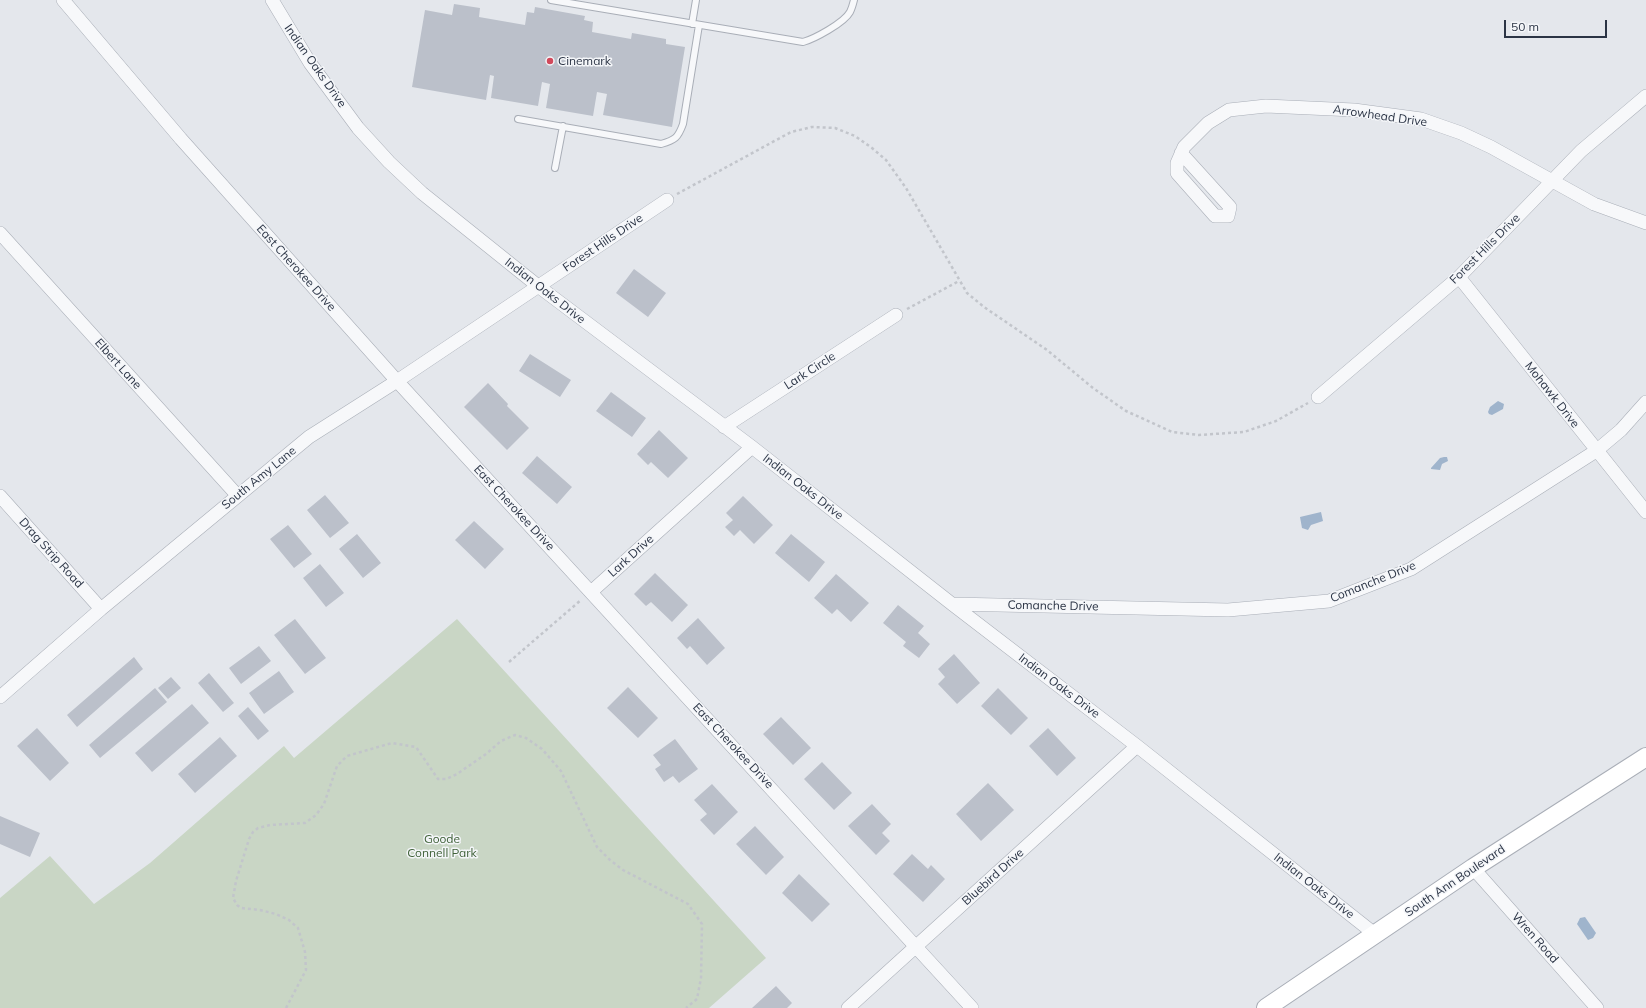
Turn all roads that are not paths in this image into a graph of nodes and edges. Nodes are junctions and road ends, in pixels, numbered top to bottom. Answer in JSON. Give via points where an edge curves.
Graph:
{"nodes":[{"id":1,"x":63,"y":0,"type":"edge"},
{"id":2,"x":272,"y":0,"type":"edge"},
{"id":3,"x":551,"y":0,"type":"edge"},
{"id":4,"x":696,"y":0,"type":"edge"},
{"id":5,"x":854,"y":0,"type":"edge"},
{"id":6,"x":692,"y":24,"type":"junction"},
{"id":7,"x":699,"y":25,"type":"junction"},
{"id":8,"x":1646,"y":96,"type":"edge"},
{"id":9,"x":518,"y":119,"type":"dead end"},
{"id":10,"x":563,"y":126,"type":"junction"},
{"id":11,"x":1181,"y":153,"type":"junction"},
{"id":12,"x":556,"y":168,"type":"dead end"},
{"id":13,"x":1552,"y":180,"type":"junction"},
{"id":14,"x":667,"y":200,"type":"road end"},
{"id":15,"x":1646,"y":223,"type":"edge"},
{"id":16,"x":0,"y":233,"type":"edge"},
{"id":17,"x":1458,"y":277,"type":"junction"},
{"id":18,"x":538,"y":286,"type":"junction"},
{"id":19,"x":896,"y":315,"type":"road end"},
{"id":20,"x":397,"y":381,"type":"junction"},
{"id":21,"x":1318,"y":397,"type":"road end"},
{"id":22,"x":1646,"y":402,"type":"edge"},
{"id":23,"x":724,"y":427,"type":"junction"},
{"id":24,"x":752,"y":448,"type":"junction"},
{"id":25,"x":1596,"y":451,"type":"junction"},
{"id":26,"x":237,"y":495,"type":"junction"},
{"id":27,"x":0,"y":496,"type":"edge"},
{"id":28,"x":1646,"y":512,"type":"edge"},
{"id":29,"x":591,"y":592,"type":"junction"},
{"id":30,"x":952,"y":604,"type":"junction"},
{"id":31,"x":101,"y":609,"type":"junction"},
{"id":32,"x":0,"y":697,"type":"edge"},
{"id":33,"x":1137,"y":746,"type":"junction"},
{"id":34,"x":1646,"y":757,"type":"edge"},
{"id":35,"x":1473,"y":868,"type":"junction"},
{"id":36,"x":1376,"y":935,"type":"junction"},
{"id":37,"x":917,"y":946,"type":"junction"},
{"id":38,"x":848,"y":1008,"type":"edge"},
{"id":39,"x":972,"y":1008,"type":"edge"},
{"id":40,"x":1266,"y":1008,"type":"edge"},
{"id":41,"x":1597,"y":1008,"type":"edge"}],
"edges":[{"from":1,"to":20,"type":"street","name":"East Cherokee Drive","via":[[181,139]]},
{"from":2,"to":18,"type":"street","name":"Indian Oaks Drive","via":[[310,62],[358,128],[389,162],[422,193]]},
{"from":3,"to":6,"type":"lane"},
{"from":4,"to":6,"type":"lane"},
{"from":5,"to":7,"type":"lane","via":[[846,18],[812,40],[803,42]]},
{"from":6,"to":7,"type":"lane"},
{"from":7,"to":10,"type":"lane","via":[[683,124],[679,135],[672,141],[661,144]]},
{"from":8,"to":13,"type":"street","name":"Forest Hills Drive","via":[[1581,151]]},
{"from":9,"to":10,"type":"lane"},
{"from":10,"to":12,"type":"lane"},
{"from":11,"to":11,"type":"street","name":"Arrowhead Drive","via":[[1176,164],[1177,174],[1215,216],[1228,216],[1230,207]]},
{"from":11,"to":13,"type":"street","name":"Arrowhead Drive","via":[[1208,123],[1230,110],[1266,106],[1354,110],[1421,119],[1460,133]]},
{"from":13,"to":15,"type":"street","name":"Arrowhead Drive","via":[[1594,204]]},
{"from":13,"to":17,"type":"street","name":"Forest Hills Drive"},
{"from":14,"to":18,"type":"street","name":"Forest Hills Drive"},
{"from":16,"to":26,"type":"street","name":"Elbert Lane"},
{"from":17,"to":21,"type":"street","name":"Forest Hills Drive"},
{"from":17,"to":25,"type":"street","name":"Mohawk Drive"},
{"from":18,"to":20,"type":"street","name":"South Amy Lane"},
{"from":18,"to":23,"type":"street","name":"Indian Oaks Drive"},
{"from":19,"to":23,"type":"street","name":"Lark Circle"},
{"from":20,"to":26,"type":"street","name":"South Amy Lane","via":[[309,437]]},
{"from":20,"to":29,"type":"street","name":"East Cherokee Drive"},
{"from":22,"to":25,"type":"street","name":"Comanche Drive","via":[[1621,430]]},
{"from":23,"to":24,"type":"street","name":"Indian Oaks Drive"},
{"from":24,"to":29,"type":"street","name":"Lark Drive"},
{"from":24,"to":30,"type":"street","name":"Indian Oaks Drive"},
{"from":25,"to":28,"type":"street","name":"Mohawk Drive"},
{"from":25,"to":30,"type":"street","name":"Comanche Drive","via":[[1410,569],[1329,601],[1228,610]]},
{"from":26,"to":31,"type":"street","name":"South Amy Lane"},
{"from":27,"to":31,"type":"street","name":"Drag Strip Road"},
{"from":29,"to":37,"type":"street","name":"East Cherokee Drive"},
{"from":30,"to":33,"type":"street","name":"Indian Oaks Drive"},
{"from":31,"to":32,"type":"street","name":"South Amy Lane"},
{"from":33,"to":36,"type":"street","name":"Indian Oaks Drive"},
{"from":33,"to":37,"type":"street","name":"Bluebird Drive"},
{"from":34,"to":35,"type":"street","name":"South Ann Boulevard"},
{"from":35,"to":36,"type":"street","name":"South Ann Boulevard"},
{"from":35,"to":41,"type":"street","name":"Wren Road"},
{"from":36,"to":40,"type":"street","name":"South Ann Boulevard"},
{"from":37,"to":38,"type":"street","name":"Bluebird Drive"},
{"from":37,"to":39,"type":"street","name":"East Cherokee Drive"}]}
